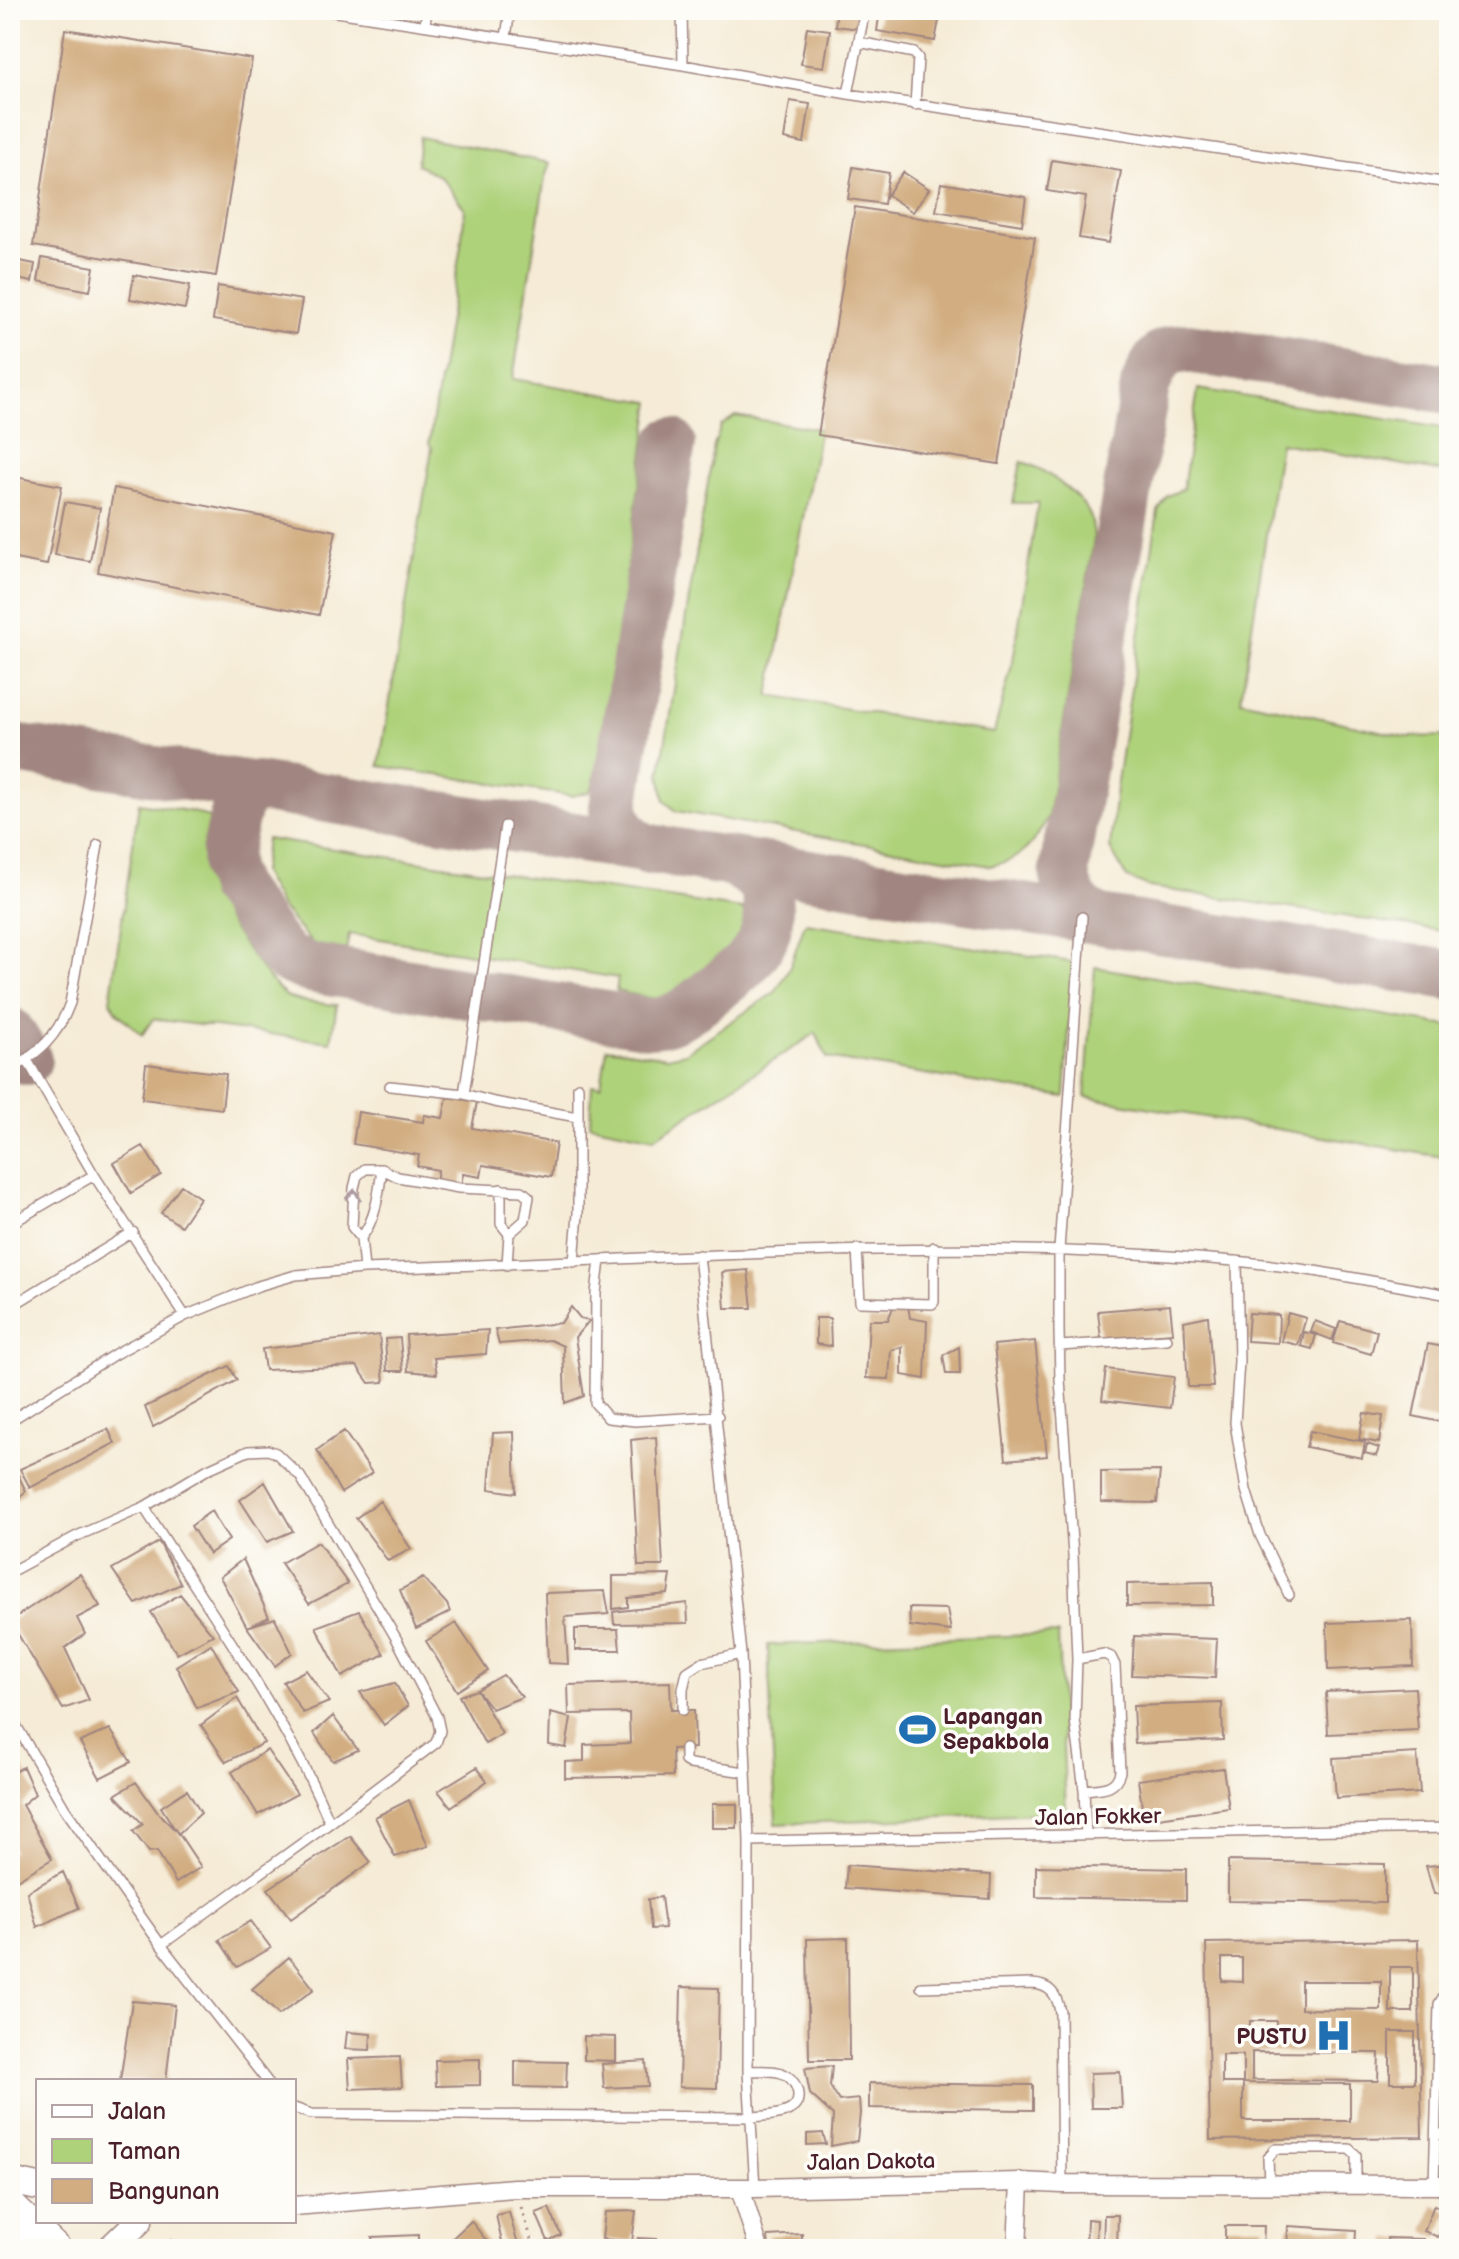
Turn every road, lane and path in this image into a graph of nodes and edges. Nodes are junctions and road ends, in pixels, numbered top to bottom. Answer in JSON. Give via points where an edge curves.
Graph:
{"nodes":[{"id":1,"x":323,"y":10,"type":"edge"},
{"id":2,"x":427,"y":10,"type":"edge"},
{"id":3,"x":510,"y":10,"type":"edge"},
{"id":4,"x":682,"y":10,"type":"edge"},
{"id":5,"x":865,"y":10,"type":"edge"},
{"id":6,"x":425,"y":24,"type":"junction"},
{"id":7,"x":506,"y":37,"type":"junction"},
{"id":8,"x":859,"y":42,"type":"junction"},
{"id":9,"x":683,"y":65,"type":"junction"},
{"id":10,"x":848,"y":94,"type":"junction"},
{"id":11,"x":915,"y":105,"type":"junction"},
{"id":12,"x":1449,"y":183,"type":"edge"},
{"id":13,"x":505,"y":826,"type":"dead end"},
{"id":14,"x":98,"y":845,"type":"dead end"},
{"id":15,"x":1082,"y":917,"type":"dead end"},
{"id":16,"x":27,"y":1060,"type":"junction"},
{"id":17,"x":10,"y":1071,"type":"edge"},
{"id":18,"x":390,"y":1086,"type":"dead end"},
{"id":19,"x":578,"y":1087,"type":"dead end"},
{"id":20,"x":464,"y":1094,"type":"junction"},
{"id":21,"x":577,"y":1117,"type":"junction"},
{"id":22,"x":382,"y":1169,"type":"junction"},
{"id":23,"x":94,"y":1175,"type":"junction"},
{"id":24,"x":501,"y":1189,"type":"junction"},
{"id":25,"x":10,"y":1224,"type":"edge"},
{"id":26,"x":133,"y":1232,"type":"junction"},
{"id":27,"x":509,"y":1234,"type":"junction"},
{"id":28,"x":361,"y":1238,"type":"junction"},
{"id":29,"x":934,"y":1247,"type":"junction"},
{"id":30,"x":857,"y":1249,"type":"junction"},
{"id":31,"x":1059,"y":1250,"type":"junction"},
{"id":32,"x":699,"y":1255,"type":"junction"},
{"id":33,"x":600,"y":1260,"type":"junction"},
{"id":34,"x":1237,"y":1261,"type":"junction"},
{"id":35,"x":574,"y":1262,"type":"junction"},
{"id":36,"x":507,"y":1265,"type":"junction"},
{"id":37,"x":364,"y":1269,"type":"junction"},
{"id":38,"x":1449,"y":1295,"type":"edge"},
{"id":39,"x":10,"y":1307,"type":"edge"},
{"id":40,"x":185,"y":1316,"type":"junction"},
{"id":41,"x":1167,"y":1339,"type":"dead end"},
{"id":42,"x":1060,"y":1346,"type":"junction"},
{"id":43,"x":718,"y":1416,"type":"junction"},
{"id":44,"x":10,"y":1421,"type":"edge"},
{"id":45,"x":144,"y":1507,"type":"junction"},
{"id":46,"x":10,"y":1572,"type":"edge"},
{"id":47,"x":1289,"y":1595,"type":"dead end"},
{"id":48,"x":741,"y":1654,"type":"junction"},
{"id":49,"x":1077,"y":1659,"type":"junction"},
{"id":50,"x":683,"y":1710,"type":"dead end"},
{"id":51,"x":10,"y":1715,"type":"edge"},
{"id":52,"x":685,"y":1749,"type":"dead end"},
{"id":53,"x":745,"y":1772,"type":"junction"},
{"id":54,"x":1084,"y":1790,"type":"junction"},
{"id":55,"x":330,"y":1823,"type":"junction"},
{"id":56,"x":1449,"y":1828,"type":"edge"},
{"id":57,"x":1086,"y":1834,"type":"junction"},
{"id":58,"x":749,"y":1841,"type":"junction"},
{"id":59,"x":161,"y":1945,"type":"junction"},
{"id":60,"x":921,"y":1987,"type":"dead end"},
{"id":61,"x":1449,"y":1987,"type":"edge"},
{"id":62,"x":748,"y":2071,"type":"junction"},
{"id":63,"x":265,"y":2079,"type":"edge"},
{"id":64,"x":296,"y":2109,"type":"edge"},
{"id":65,"x":750,"y":2117,"type":"junction"},
{"id":66,"x":1436,"y":2134,"type":"junction"},
{"id":67,"x":1449,"y":2134,"type":"edge"},
{"id":68,"x":10,"y":2181,"type":"edge"},
{"id":69,"x":1020,"y":2182,"type":"junction"},
{"id":70,"x":1062,"y":2184,"type":"junction"},
{"id":71,"x":1269,"y":2184,"type":"junction"},
{"id":72,"x":1356,"y":2185,"type":"junction"},
{"id":73,"x":1442,"y":2185,"type":"edge"},
{"id":74,"x":36,"y":2187,"type":"edge"},
{"id":75,"x":514,"y":2188,"type":"junction"},
{"id":76,"x":748,"y":2188,"type":"junction"},
{"id":77,"x":10,"y":2203,"type":"edge"},
{"id":78,"x":296,"y":2206,"type":"edge"},
{"id":79,"x":137,"y":2223,"type":"edge"},
{"id":80,"x":10,"y":2236,"type":"edge"},
{"id":81,"x":24,"y":2249,"type":"edge"},
{"id":82,"x":58,"y":2249,"type":"edge"},
{"id":83,"x":110,"y":2249,"type":"edge"},
{"id":84,"x":535,"y":2249,"type":"edge"},
{"id":85,"x":759,"y":2249,"type":"edge"},
{"id":86,"x":1017,"y":2249,"type":"edge"}],
"edges":[{"from":1,"to":6,"type":"lane"},
{"from":2,"to":6,"type":"lane"},
{"from":3,"to":7,"type":"lane"},
{"from":4,"to":9,"type":"lane"},
{"from":5,"to":8,"type":"lane"},
{"from":6,"to":7,"type":"lane"},
{"from":7,"to":9,"type":"lane"},
{"from":8,"to":10,"type":"lane"},
{"from":8,"to":11,"type":"lane","via":[[914,53]]},
{"from":9,"to":10,"type":"lane"},
{"from":10,"to":11,"type":"lane"},
{"from":11,"to":12,"type":"lane"},
{"from":13,"to":20,"type":"lane"},
{"from":14,"to":16,"type":"lane","via":[[70,1003],[46,1045]]},
{"from":15,"to":31,"type":"lane"},
{"from":16,"to":17,"type":"lane"},
{"from":16,"to":23,"type":"lane"},
{"from":18,"to":20,"type":"lane"},
{"from":19,"to":21,"type":"lane"},
{"from":20,"to":21,"type":"lane"},
{"from":21,"to":35,"type":"lane"},
{"from":22,"to":24,"type":"lane","via":[[459,1188]]},
{"from":22,"to":28,"type":"lane","via":[[373,1216]]},
{"from":28,"to":22,"type":"lane","one_way":true,"via":[[352,1227],[357,1176],[365,1169]]},
{"from":23,"to":25,"type":"lane"},
{"from":23,"to":26,"type":"lane"},
{"from":24,"to":27,"type":"lane","via":[[501,1224]]},
{"from":24,"to":27,"type":"lane","via":[[529,1197],[525,1220]]},
{"from":26,"to":39,"type":"lane"},
{"from":26,"to":40,"type":"lane"},
{"from":27,"to":36,"type":"lane"},
{"from":28,"to":37,"type":"lane"},
{"from":29,"to":30,"type":"lane"},
{"from":29,"to":30,"type":"lane","via":[[932,1304],[860,1302]]},
{"from":29,"to":31,"type":"lane"},
{"from":30,"to":32,"type":"lane"},
{"from":31,"to":34,"type":"lane"},
{"from":31,"to":42,"type":"lane"},
{"from":32,"to":33,"type":"lane"},
{"from":32,"to":43,"type":"lane"},
{"from":33,"to":35,"type":"lane"},
{"from":33,"to":43,"type":"lane","via":[[595,1403],[608,1418],[635,1421]]},
{"from":34,"to":38,"type":"lane"},
{"from":34,"to":47,"type":"lane","via":[[1235,1423],[1260,1535]]},
{"from":35,"to":36,"type":"lane"},
{"from":36,"to":37,"type":"lane"},
{"from":37,"to":40,"type":"lane","via":[[296,1275]]},
{"from":40,"to":44,"type":"lane"},
{"from":41,"to":42,"type":"lane"},
{"from":42,"to":49,"type":"lane"},
{"from":43,"to":48,"type":"lane"},
{"from":45,"to":46,"type":"lane"},
{"from":45,"to":55,"type":"lane","via":[[270,1708]]},
{"from":45,"to":55,"type":"lane","via":[[248,1451],[276,1453],[300,1476],[396,1638],[437,1717],[436,1743]]},
{"from":48,"to":50,"type":"lane","via":[[701,1663],[687,1672]]},
{"from":48,"to":53,"type":"lane"},
{"from":49,"to":54,"type":"lane","via":[[1075,1720]]},
{"from":49,"to":54,"type":"lane","via":[[1104,1654],[1115,1665],[1120,1772],[1110,1787]]},
{"from":51,"to":59,"type":"lane","via":[[65,1809]]},
{"from":52,"to":53,"type":"lane","via":[[690,1764]]},
{"from":53,"to":58,"type":"lane"},
{"from":54,"to":57,"type":"lane"},
{"from":55,"to":59,"type":"lane"},
{"from":56,"to":57,"type":"lane","name":"Jalan Fokker"},
{"from":57,"to":58,"type":"lane","name":"Jalan Fokker"},
{"from":58,"to":62,"type":"lane"},
{"from":59,"to":63,"type":"lane"},
{"from":60,"to":70,"type":"lane","via":[[1032,1984],[1054,1993],[1060,2012]]},
{"from":61,"to":66,"type":"lane","via":[[1439,2004]]},
{"from":62,"to":65,"type":"lane"},
{"from":62,"to":65,"type":"lane","via":[[784,2072],[799,2095],[791,2109]]},
{"from":64,"to":65,"type":"lane","via":[[311,2114]]},
{"from":65,"to":76,"type":"lane"},
{"from":66,"to":67,"type":"lane"},
{"from":66,"to":73,"type":"lane"},
{"from":68,"to":74,"type":"street"},
{"from":69,"to":70,"type":"street","name":"Jalan Dakota"},
{"from":69,"to":76,"type":"street","name":"Jalan Dakota"},
{"from":69,"to":86,"type":"street"},
{"from":70,"to":71,"type":"street","name":"Jalan Dakota"},
{"from":71,"to":72,"type":"street","name":"Jalan Dakota"},
{"from":71,"to":72,"type":"lane","via":[[1268,2158],[1275,2149],[1349,2149],[1356,2155]]},
{"from":72,"to":73,"type":"street","name":"Jalan Dakota"},
{"from":75,"to":76,"type":"street","name":"Jalan Dakota"},
{"from":75,"to":78,"type":"street","name":"Jalan Dakota"},
{"from":75,"to":84,"type":"path"},
{"from":76,"to":85,"type":"street"},
{"from":77,"to":82,"type":"street"},
{"from":79,"to":83,"type":"street"},
{"from":80,"to":81,"type":"street"}]}
